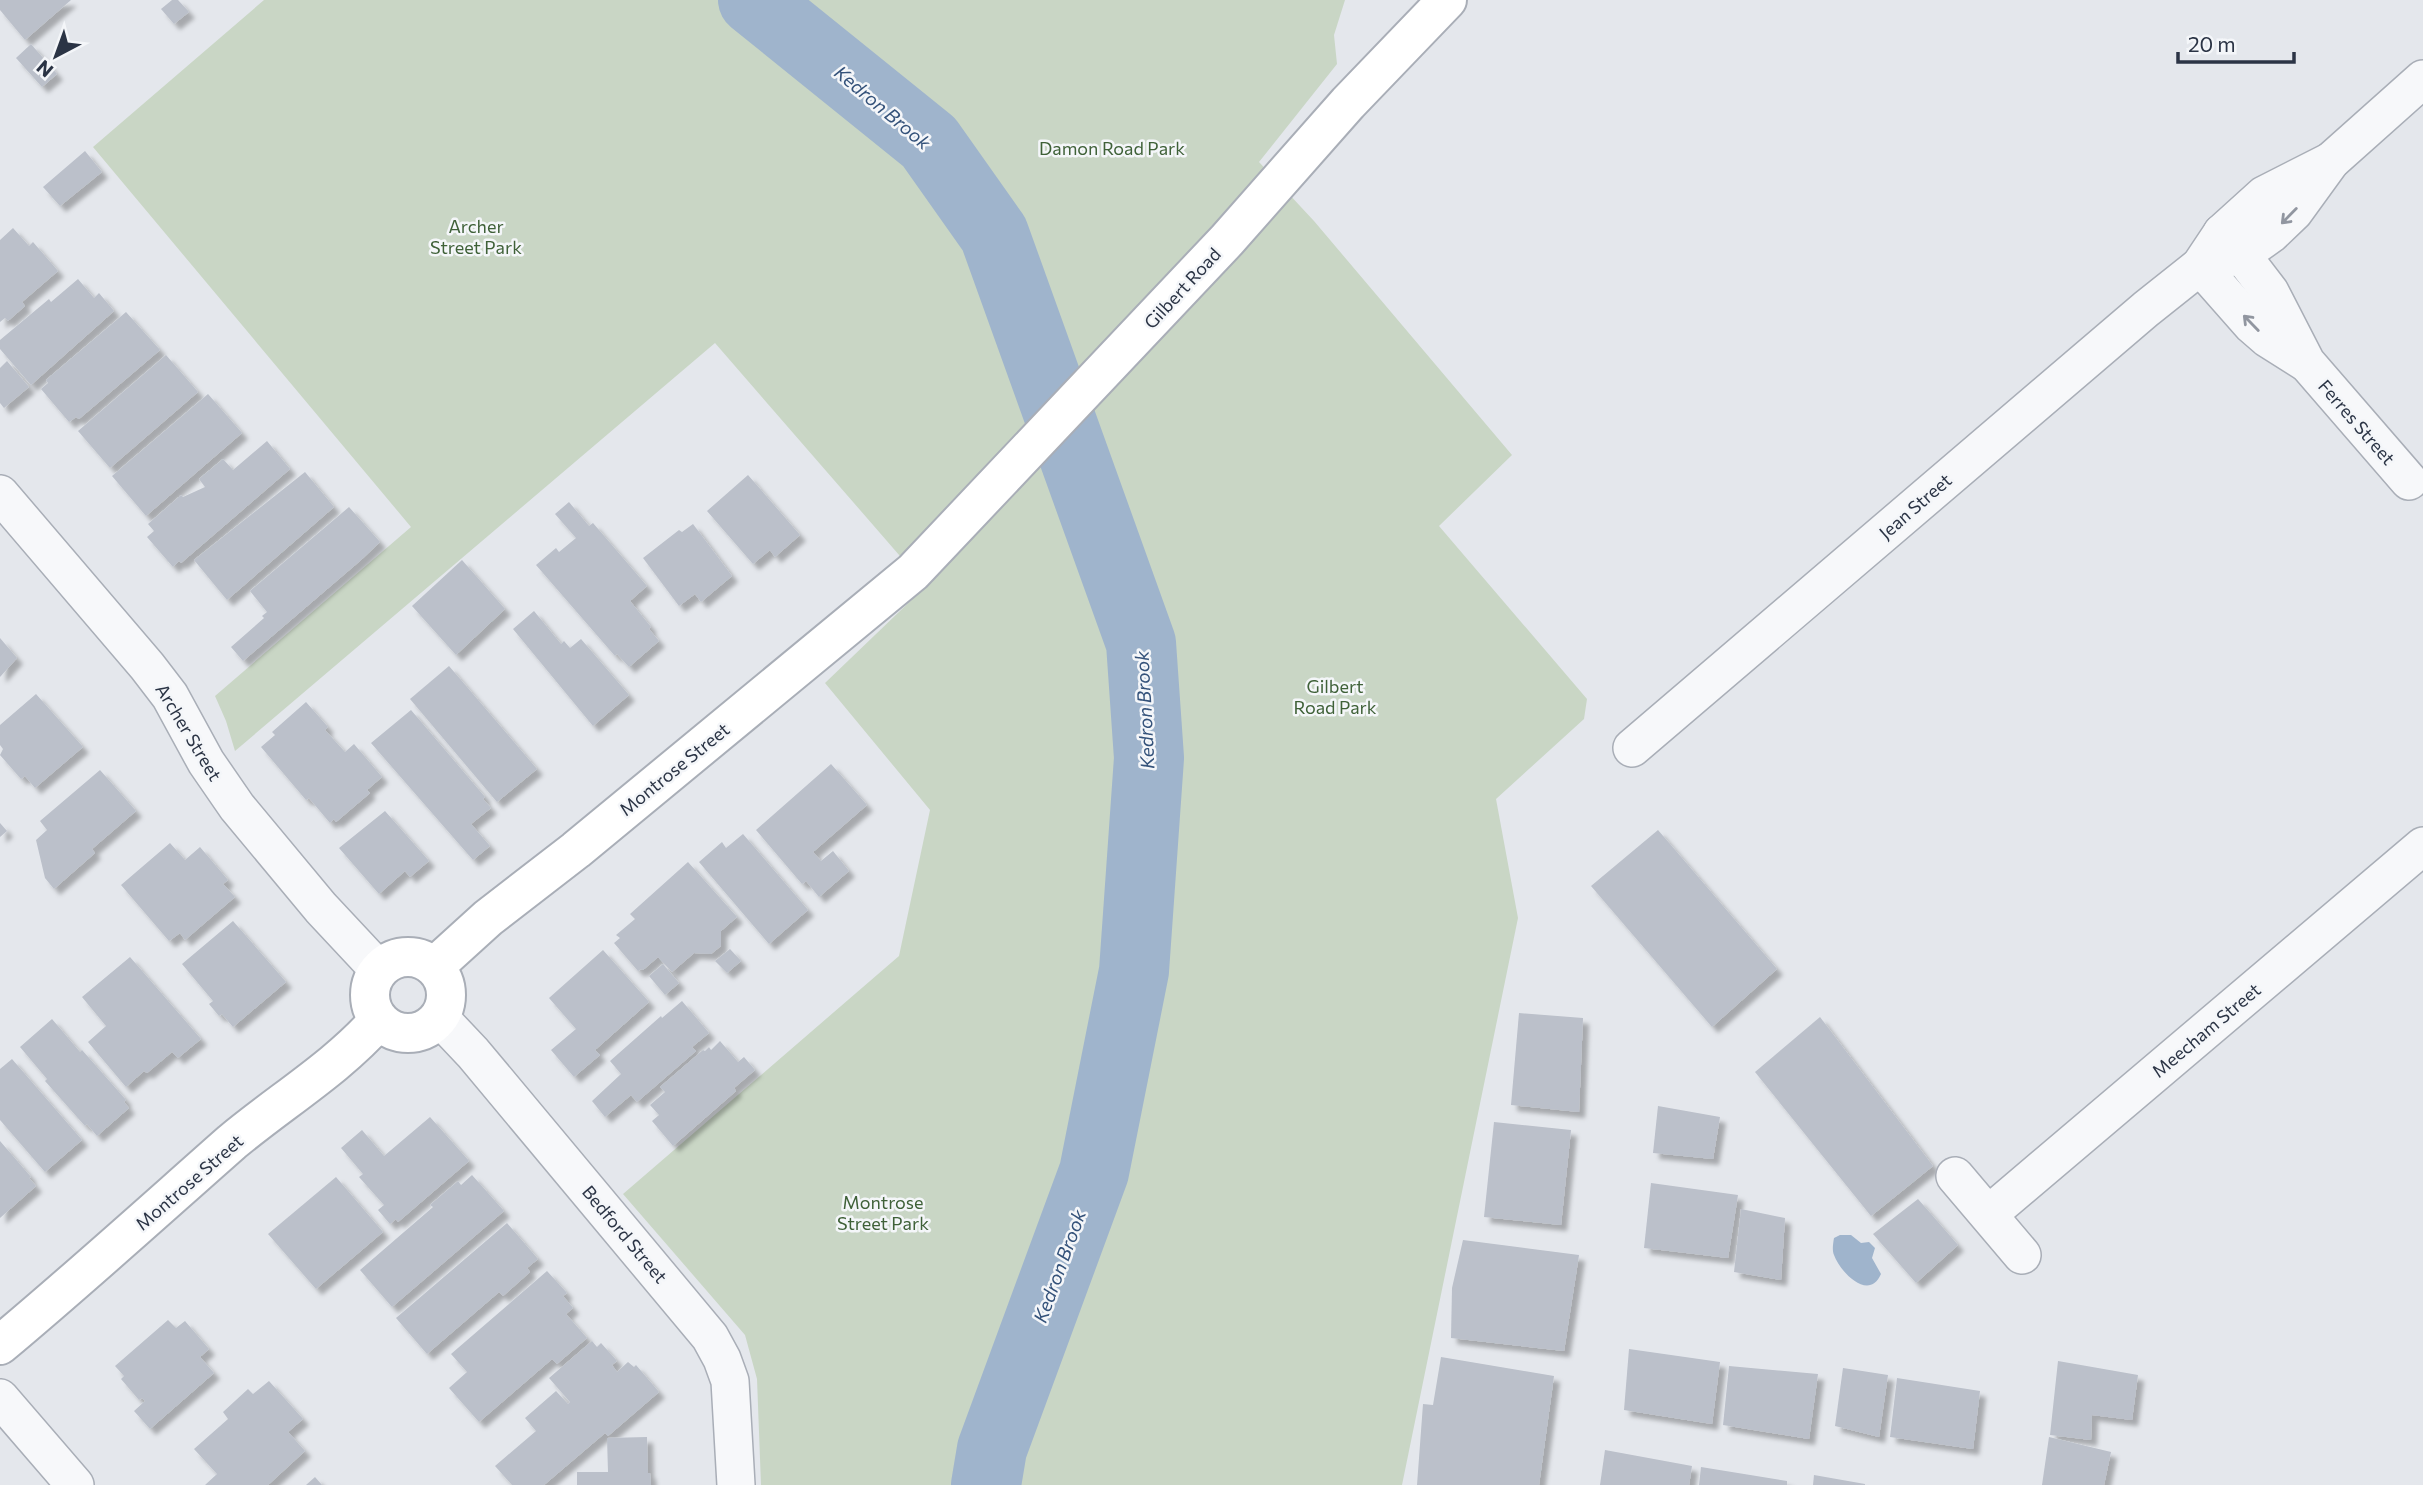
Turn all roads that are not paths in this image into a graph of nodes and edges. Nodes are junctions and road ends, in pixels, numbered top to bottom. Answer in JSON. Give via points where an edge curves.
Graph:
{"nodes":[{"id":1,"x":1447,"y":0,"type":"edge"},
{"id":2,"x":2423,"y":79,"type":"edge"},
{"id":3,"x":2232,"y":243,"type":"junction"},
{"id":4,"x":2200,"y":266,"type":"junction"},
{"id":5,"x":2306,"y":362,"type":"junction"},
{"id":6,"x":2409,"y":481,"type":"dead end"},
{"id":7,"x":0,"y":494,"type":"edge"},
{"id":8,"x":913,"y":572,"type":"joint"},
{"id":9,"x":1632,"y":748,"type":"dead end"},
{"id":10,"x":2423,"y":846,"type":"edge"},
{"id":11,"x":434,"y":967,"type":"junction"},
{"id":12,"x":379,"y":970,"type":"junction"},
{"id":13,"x":439,"y":1017,"type":"junction"},
{"id":14,"x":379,"y":1020,"type":"junction"},
{"id":15,"x":1955,"y":1176,"type":"dead end"},
{"id":16,"x":1989,"y":1214,"type":"junction"},
{"id":17,"x":2022,"y":1255,"type":"dead end"},
{"id":18,"x":0,"y":1345,"type":"edge"},
{"id":19,"x":0,"y":1398,"type":"edge"},
{"id":20,"x":75,"y":1485,"type":"edge"},
{"id":21,"x":736,"y":1485,"type":"edge"}],
"edges":[{"from":1,"to":8,"type":"street","name":"Gilbert Road"},
{"from":2,"to":3,"type":"street","name":"Jean Street","via":[[2331,161],[2294,212],[2259,244]]},
{"from":3,"to":4,"type":"street","name":"Jean Street"},
{"from":3,"to":5,"type":"street","name":"Ferres Street","via":[[2261,278]]},
{"from":5,"to":4,"type":"street","name":"Ferres Street","one_way":true,"via":[[2252,325]]},
{"from":4,"to":9,"type":"street","name":"Jean Street"},
{"from":5,"to":6,"type":"street","name":"Ferres Street"},
{"from":7,"to":12,"type":"street","name":"Archer Street","via":[[170,696],[237,807]]},
{"from":8,"to":11,"type":"street","name":"Montrose Street"},
{"from":10,"to":16,"type":"street","name":"Meecham Street"},
{"from":11,"to":12,"type":"street","via":[[400,957]]},
{"from":11,"to":13,"type":"street","via":[[445,986]]},
{"from":12,"to":14,"type":"street","via":[[370,1000]]},
{"from":13,"to":14,"type":"street","via":[[431,1026],[410,1032]]},
{"from":13,"to":21,"type":"street","name":"Bedford Street","via":[[709,1337],[730,1381]]},
{"from":14,"to":18,"type":"street","name":"Montrose Street","via":[[336,1062],[234,1141]]},
{"from":15,"to":16,"type":"street"},
{"from":16,"to":17,"type":"street"},
{"from":19,"to":20,"type":"street"}]}
